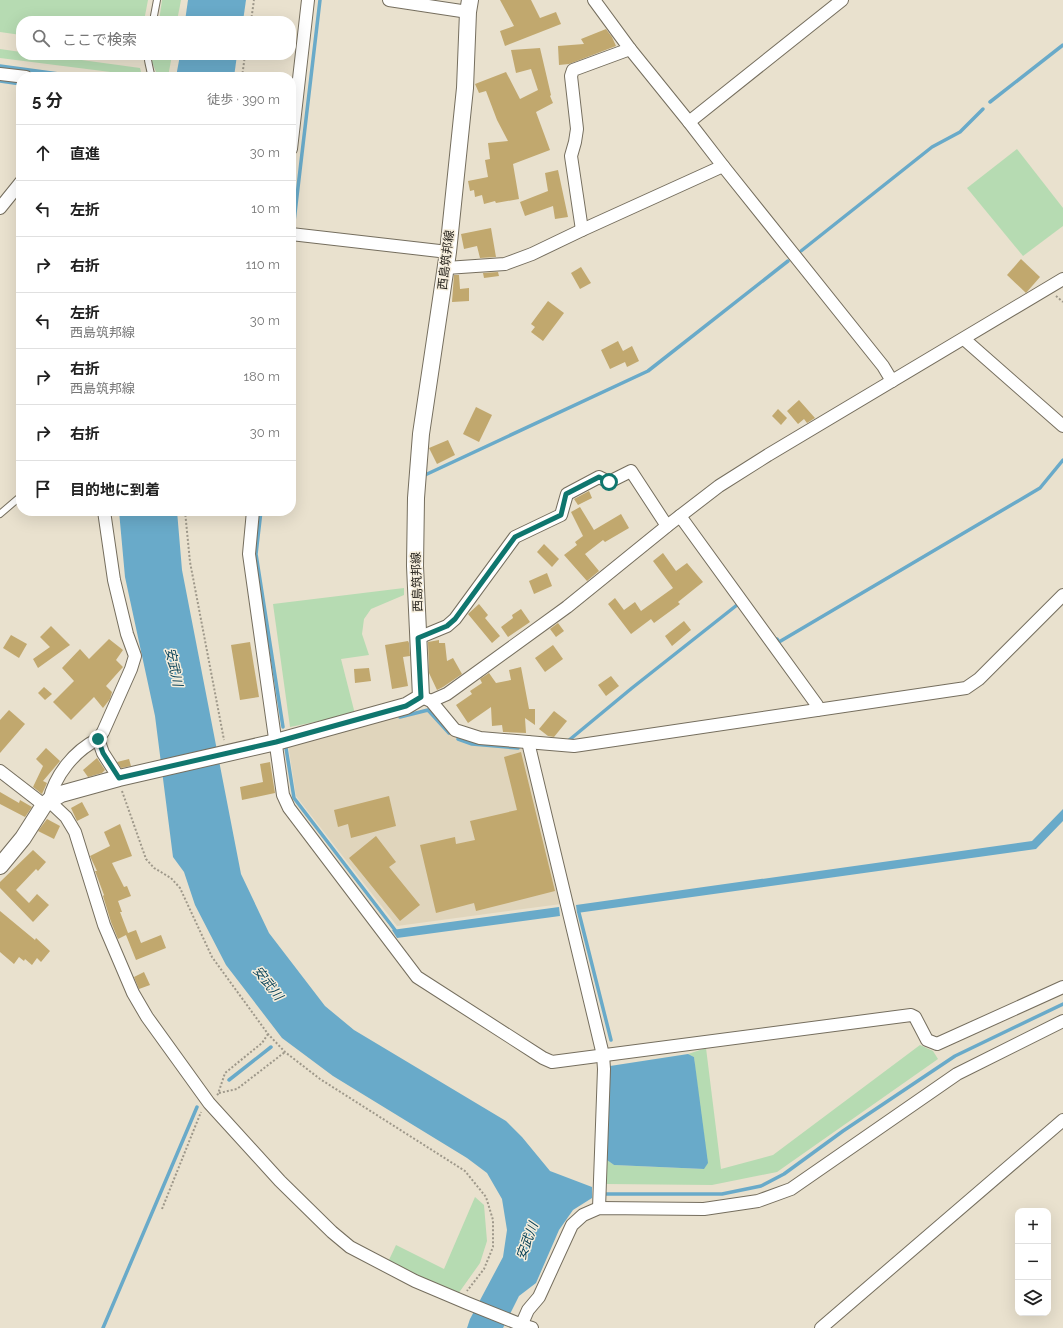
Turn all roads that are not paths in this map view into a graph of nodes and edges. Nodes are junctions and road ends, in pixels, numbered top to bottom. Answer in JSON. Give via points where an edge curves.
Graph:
{"nodes":[{"id":1,"x":157,"y":0,"type":"edge"},
{"id":2,"x":308,"y":0,"type":"edge"},
{"id":3,"x":389,"y":0,"type":"edge"},
{"id":4,"x":594,"y":0,"type":"edge"},
{"id":5,"x":842,"y":0,"type":"edge"},
{"id":6,"x":469,"y":6,"type":"edge"},
{"id":7,"x":154,"y":16,"type":"edge"},
{"id":8,"x":630,"y":49,"type":"junction"},
{"id":9,"x":147,"y":60,"type":"edge"},
{"id":10,"x":151,"y":72,"type":"edge"},
{"id":11,"x":0,"y":74,"type":"edge"},
{"id":12,"x":16,"y":76,"type":"edge"},
{"id":13,"x":296,"y":91,"type":"edge"},
{"id":14,"x":689,"y":122,"type":"junction"},
{"id":15,"x":723,"y":166,"type":"junction"},
{"id":16,"x":16,"y":188,"type":"edge"},
{"id":17,"x":0,"y":208,"type":"edge"},
{"id":18,"x":582,"y":230,"type":"junction"},
{"id":19,"x":296,"y":235,"type":"edge"},
{"id":20,"x":447,"y":260,"type":"junction"},
{"id":21,"x":1063,"y":279,"type":"edge"},
{"id":22,"x":964,"y":339,"type":"junction"},
{"id":23,"x":892,"y":381,"type":"junction"},
{"id":24,"x":1063,"y":426,"type":"edge"},
{"id":25,"x":16,"y":500,"type":"edge"},
{"id":26,"x":0,"y":514,"type":"edge"},
{"id":27,"x":105,"y":516,"type":"edge"},
{"id":28,"x":253,"y":516,"type":"edge"},
{"id":29,"x":680,"y":516,"type":"junction"},
{"id":30,"x":667,"y":526,"type":"junction"},
{"id":31,"x":1063,"y":595,"type":"edge"},
{"id":32,"x":418,"y":638,"type":"junction"},
{"id":33,"x":426,"y":699,"type":"junction"},
{"id":34,"x":817,"y":710,"type":"junction"},
{"id":35,"x":98,"y":739,"type":"junction"},
{"id":36,"x":276,"y":742,"type":"junction"},
{"id":37,"x":528,"y":742,"type":"junction"},
{"id":38,"x":0,"y":772,"type":"edge"},
{"id":39,"x":119,"y":778,"type":"junction"},
{"id":40,"x":47,"y":803,"type":"junction"},
{"id":41,"x":0,"y":866,"type":"edge"},
{"id":42,"x":1063,"y":987,"type":"edge"},
{"id":43,"x":1061,"y":1026,"type":"edge"},
{"id":44,"x":603,"y":1055,"type":"junction"},
{"id":45,"x":1063,"y":1120,"type":"edge"},
{"id":46,"x":600,"y":1208,"type":"junction"},
{"id":47,"x":523,"y":1326,"type":"edge"},
{"id":48,"x":821,"y":1328,"type":"edge"}],
"edges":[{"from":1,"to":7,"type":"lane"},
{"from":2,"to":13,"type":"street"},
{"from":3,"to":6,"type":"street"},
{"from":4,"to":8,"type":"street"},
{"from":5,"to":14,"type":"street"},
{"from":6,"to":20,"type":"main road","name":"西島筑邦線","via":[[465,88]]},
{"from":8,"to":14,"type":"street"},
{"from":8,"to":18,"type":"street","via":[[573,70],[571,76],[577,129],[571,156]]},
{"from":9,"to":10,"type":"lane"},
{"from":11,"to":12,"type":"street"},
{"from":14,"to":15,"type":"street"},
{"from":15,"to":18,"type":"street"},
{"from":15,"to":23,"type":"street","via":[[883,366]]},
{"from":16,"to":17,"type":"street"},
{"from":18,"to":20,"type":"street","via":[[505,264]]},
{"from":19,"to":20,"type":"street"},
{"from":20,"to":32,"type":"main road","name":"西島筑邦線","via":[[422,434],[416,498]]},
{"from":21,"to":22,"type":"street"},
{"from":22,"to":23,"type":"street"},
{"from":22,"to":24,"type":"street"},
{"from":23,"to":29,"type":"street","via":[[719,486]]},
{"from":25,"to":26,"type":"lane"},
{"from":27,"to":35,"type":"street","via":[[114,580],[135,656],[132,668]]},
{"from":28,"to":36,"type":"street","via":[[249,554]]},
{"from":29,"to":30,"type":"street"},
{"from":29,"to":34,"type":"street","via":[[812,699]]},
{"from":30,"to":32,"type":"street","via":[[631,470],[609,482],[599,477],[566,494],[561,515],[515,537],[455,619],[447,626]]},
{"from":30,"to":33,"type":"street","via":[[561,612],[447,694]]},
{"from":31,"to":34,"type":"street","via":[[979,679],[966,688]]},
{"from":32,"to":33,"type":"main road","name":"西島筑邦線"},
{"from":33,"to":36,"type":"main road"},
{"from":33,"to":37,"type":"street","via":[[455,730],[480,738]]},
{"from":34,"to":37,"type":"street","via":[[574,746]]},
{"from":35,"to":39,"type":"street","via":[[103,753]]},
{"from":35,"to":40,"type":"street","via":[[87,744],[67,763],[52,787]]},
{"from":36,"to":39,"type":"main road"},
{"from":36,"to":44,"type":"street","via":[[283,795],[289,808],[417,977],[552,1062]]},
{"from":37,"to":44,"type":"street"},
{"from":38,"to":40,"type":"street"},
{"from":39,"to":40,"type":"main road","via":[[61,794]]},
{"from":40,"to":41,"type":"main road"},
{"from":40,"to":47,"type":"street","via":[[66,818],[75,832],[104,924],[133,993],[208,1103],[280,1181],[343,1242],[415,1281]]},
{"from":42,"to":44,"type":"street","via":[[937,1044],[927,1040],[911,1015]]},
{"from":43,"to":46,"type":"street","via":[[957,1074],[791,1189],[758,1201],[704,1209]]},
{"from":44,"to":46,"type":"street"},
{"from":45,"to":48,"type":"street"},
{"from":46,"to":47,"type":"street","via":[[582,1215],[572,1225],[539,1297],[528,1310]]}]}
